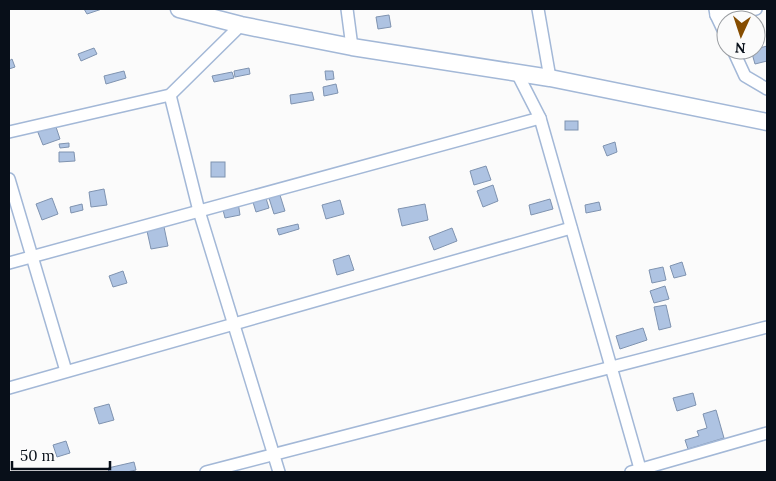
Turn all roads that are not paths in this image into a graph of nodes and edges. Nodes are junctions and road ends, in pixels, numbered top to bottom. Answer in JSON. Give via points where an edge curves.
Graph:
{"nodes":[{"id":1,"x":179,"y":9,"type":"edge"},
{"id":2,"x":347,"y":9,"type":"edge"},
{"id":3,"x":538,"y":9,"type":"edge"},
{"id":4,"x":756,"y":9,"type":"edge"},
{"id":5,"x":743,"y":10,"type":"edge"},
{"id":6,"x":200,"y":12,"type":"edge"},
{"id":7,"x":241,"y":24,"type":"junction"},
{"id":8,"x":352,"y":47,"type":"junction"},
{"id":9,"x":737,"y":60,"type":"edge"},
{"id":10,"x":517,"y":73,"type":"junction"},
{"id":11,"x":550,"y":78,"type":"junction"},
{"id":12,"x":767,"y":89,"type":"edge"},
{"id":13,"x":170,"y":94,"type":"junction"},
{"id":14,"x":540,"y":118,"type":"junction"},
{"id":15,"x":767,"y":122,"type":"edge"},
{"id":16,"x":9,"y":132,"type":"edge"},
{"id":17,"x":9,"y":179,"type":"edge"},
{"id":18,"x":199,"y":211,"type":"junction"},
{"id":19,"x":571,"y":228,"type":"junction"},
{"id":20,"x":32,"y":257,"type":"junction"},
{"id":21,"x":9,"y":264,"type":"edge"},
{"id":22,"x":233,"y":323,"type":"junction"},
{"id":23,"x":767,"y":327,"type":"edge"},
{"id":24,"x":611,"y":368,"type":"junction"},
{"id":25,"x":66,"y":371,"type":"junction"},
{"id":26,"x":9,"y":388,"type":"edge"},
{"id":27,"x":767,"y":433,"type":"edge"},
{"id":28,"x":273,"y":455,"type":"junction"},
{"id":29,"x":637,"y":471,"type":"edge"},
{"id":30,"x":206,"y":472,"type":"edge"},
{"id":31,"x":279,"y":472,"type":"edge"}],
"edges":[{"from":1,"to":6,"type":"street"},
{"from":2,"to":8,"type":"street"},
{"from":3,"to":11,"type":"street"},
{"from":4,"to":5,"type":"street"},
{"from":6,"to":7,"type":"street"},
{"from":7,"to":8,"type":"street"},
{"from":7,"to":13,"type":"street"},
{"from":8,"to":10,"type":"street"},
{"from":9,"to":12,"type":"street","via":[[745,76]]},
{"from":10,"to":11,"type":"street"},
{"from":10,"to":14,"type":"street"},
{"from":11,"to":15,"type":"street"},
{"from":13,"to":16,"type":"street"},
{"from":13,"to":18,"type":"street"},
{"from":14,"to":18,"type":"street"},
{"from":14,"to":19,"type":"street"},
{"from":17,"to":20,"type":"street"},
{"from":18,"to":20,"type":"street"},
{"from":18,"to":22,"type":"street"},
{"from":19,"to":22,"type":"street"},
{"from":19,"to":24,"type":"street"},
{"from":20,"to":21,"type":"street"},
{"from":20,"to":25,"type":"street"},
{"from":22,"to":25,"type":"street"},
{"from":22,"to":28,"type":"street"},
{"from":23,"to":24,"type":"street"},
{"from":24,"to":28,"type":"street"},
{"from":24,"to":29,"type":"street"},
{"from":25,"to":26,"type":"street"},
{"from":27,"to":29,"type":"street"},
{"from":28,"to":30,"type":"street"},
{"from":28,"to":31,"type":"street"}]}
